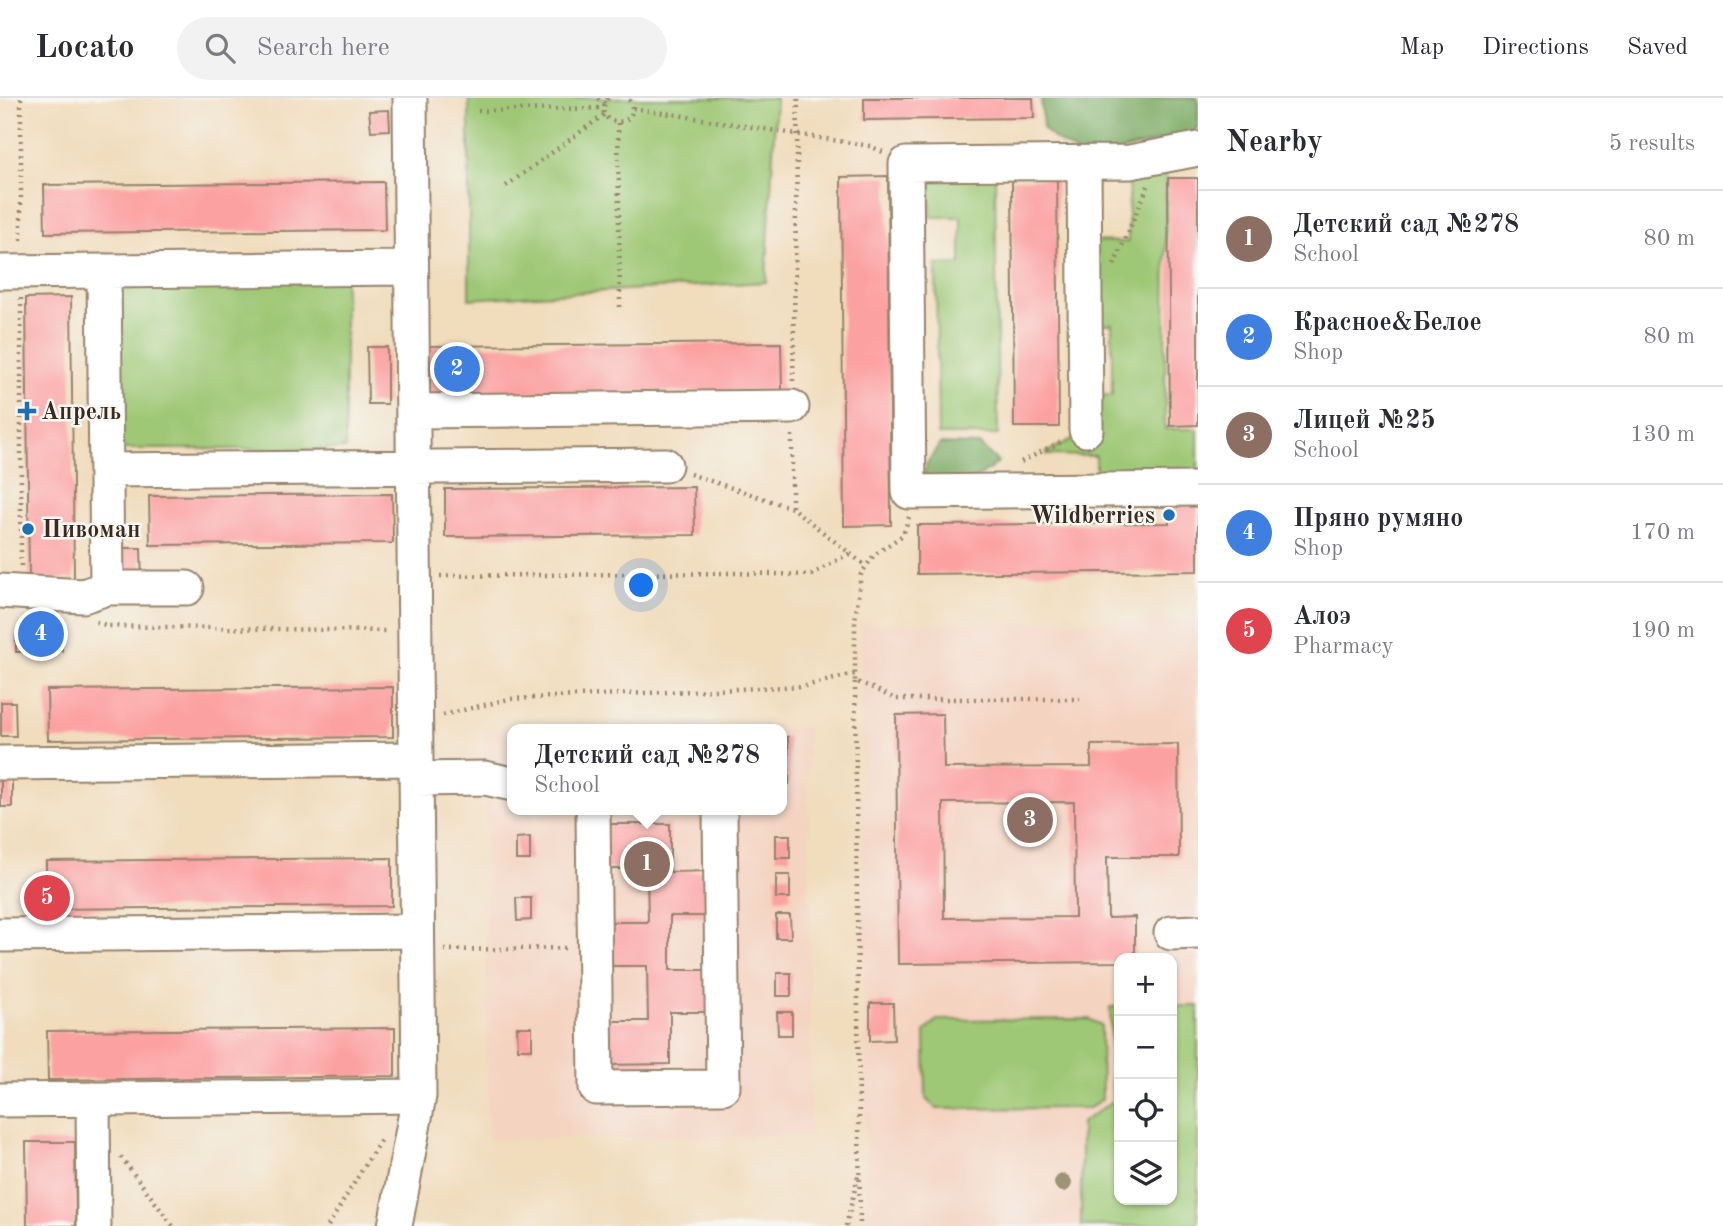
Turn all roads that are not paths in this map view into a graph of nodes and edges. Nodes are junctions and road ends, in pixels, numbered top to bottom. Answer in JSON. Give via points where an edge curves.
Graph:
{"nodes":[{"id":1,"x":410,"y":98,"type":"edge"},
{"id":2,"x":1198,"y":149,"type":"edge"},
{"id":3,"x":1084,"y":163,"type":"junction"},
{"id":4,"x":411,"y":268,"type":"junction"},
{"id":5,"x":104,"y":271,"type":"junction"},
{"id":6,"x":11,"y":272,"type":"edge"},
{"id":7,"x":792,"y":407,"type":"road end"},
{"id":8,"x":413,"y":411,"type":"junction"},
{"id":9,"x":1086,"y":430,"type":"dead end"},
{"id":10,"x":665,"y":465,"type":"road end"},
{"id":11,"x":413,"y":468,"type":"junction"},
{"id":12,"x":106,"y":470,"type":"junction"},
{"id":13,"x":1198,"y":489,"type":"edge"},
{"id":14,"x":187,"y":588,"type":"dead end"},
{"id":15,"x":10,"y":592,"type":"edge"},
{"id":16,"x":95,"y":592,"type":"junction"},
{"id":17,"x":0,"y":762,"type":"edge"},
{"id":18,"x":416,"y":769,"type":"junction"},
{"id":19,"x":507,"y":783,"type":"edge"},
{"id":20,"x":593,"y":815,"type":"edge"},
{"id":21,"x":720,"y":815,"type":"edge"},
{"id":22,"x":0,"y":934,"type":"edge"},
{"id":23,"x":417,"y":940,"type":"junction"},
{"id":24,"x":419,"y":1096,"type":"junction"},
{"id":25,"x":0,"y":1100,"type":"edge"},
{"id":26,"x":93,"y":1109,"type":"junction"},
{"id":27,"x":94,"y":1226,"type":"edge"},
{"id":28,"x":395,"y":1226,"type":"edge"}],
"edges":[{"from":1,"to":4,"type":"lane"},
{"from":2,"to":3,"type":"lane","via":[[1130,162]]},
{"from":3,"to":9,"type":"lane"},
{"from":3,"to":13,"type":"lane","via":[[906,164],[909,492]]},
{"from":4,"to":5,"type":"lane"},
{"from":4,"to":8,"type":"lane"},
{"from":5,"to":6,"type":"lane"},
{"from":5,"to":12,"type":"lane"},
{"from":7,"to":8,"type":"lane"},
{"from":8,"to":11,"type":"lane"},
{"from":10,"to":11,"type":"lane"},
{"from":11,"to":12,"type":"lane"},
{"from":11,"to":18,"type":"lane"},
{"from":12,"to":16,"type":"lane"},
{"from":14,"to":16,"type":"lane"},
{"from":15,"to":16,"type":"lane"},
{"from":17,"to":18,"type":"lane"},
{"from":18,"to":19,"type":"lane"},
{"from":18,"to":23,"type":"lane"},
{"from":20,"to":21,"type":"lane","via":[[596,1088],[723,1087]]},
{"from":22,"to":23,"type":"lane"},
{"from":23,"to":24,"type":"lane"},
{"from":24,"to":26,"type":"lane"},
{"from":24,"to":28,"type":"lane"},
{"from":25,"to":26,"type":"lane"},
{"from":26,"to":27,"type":"lane"}]}
